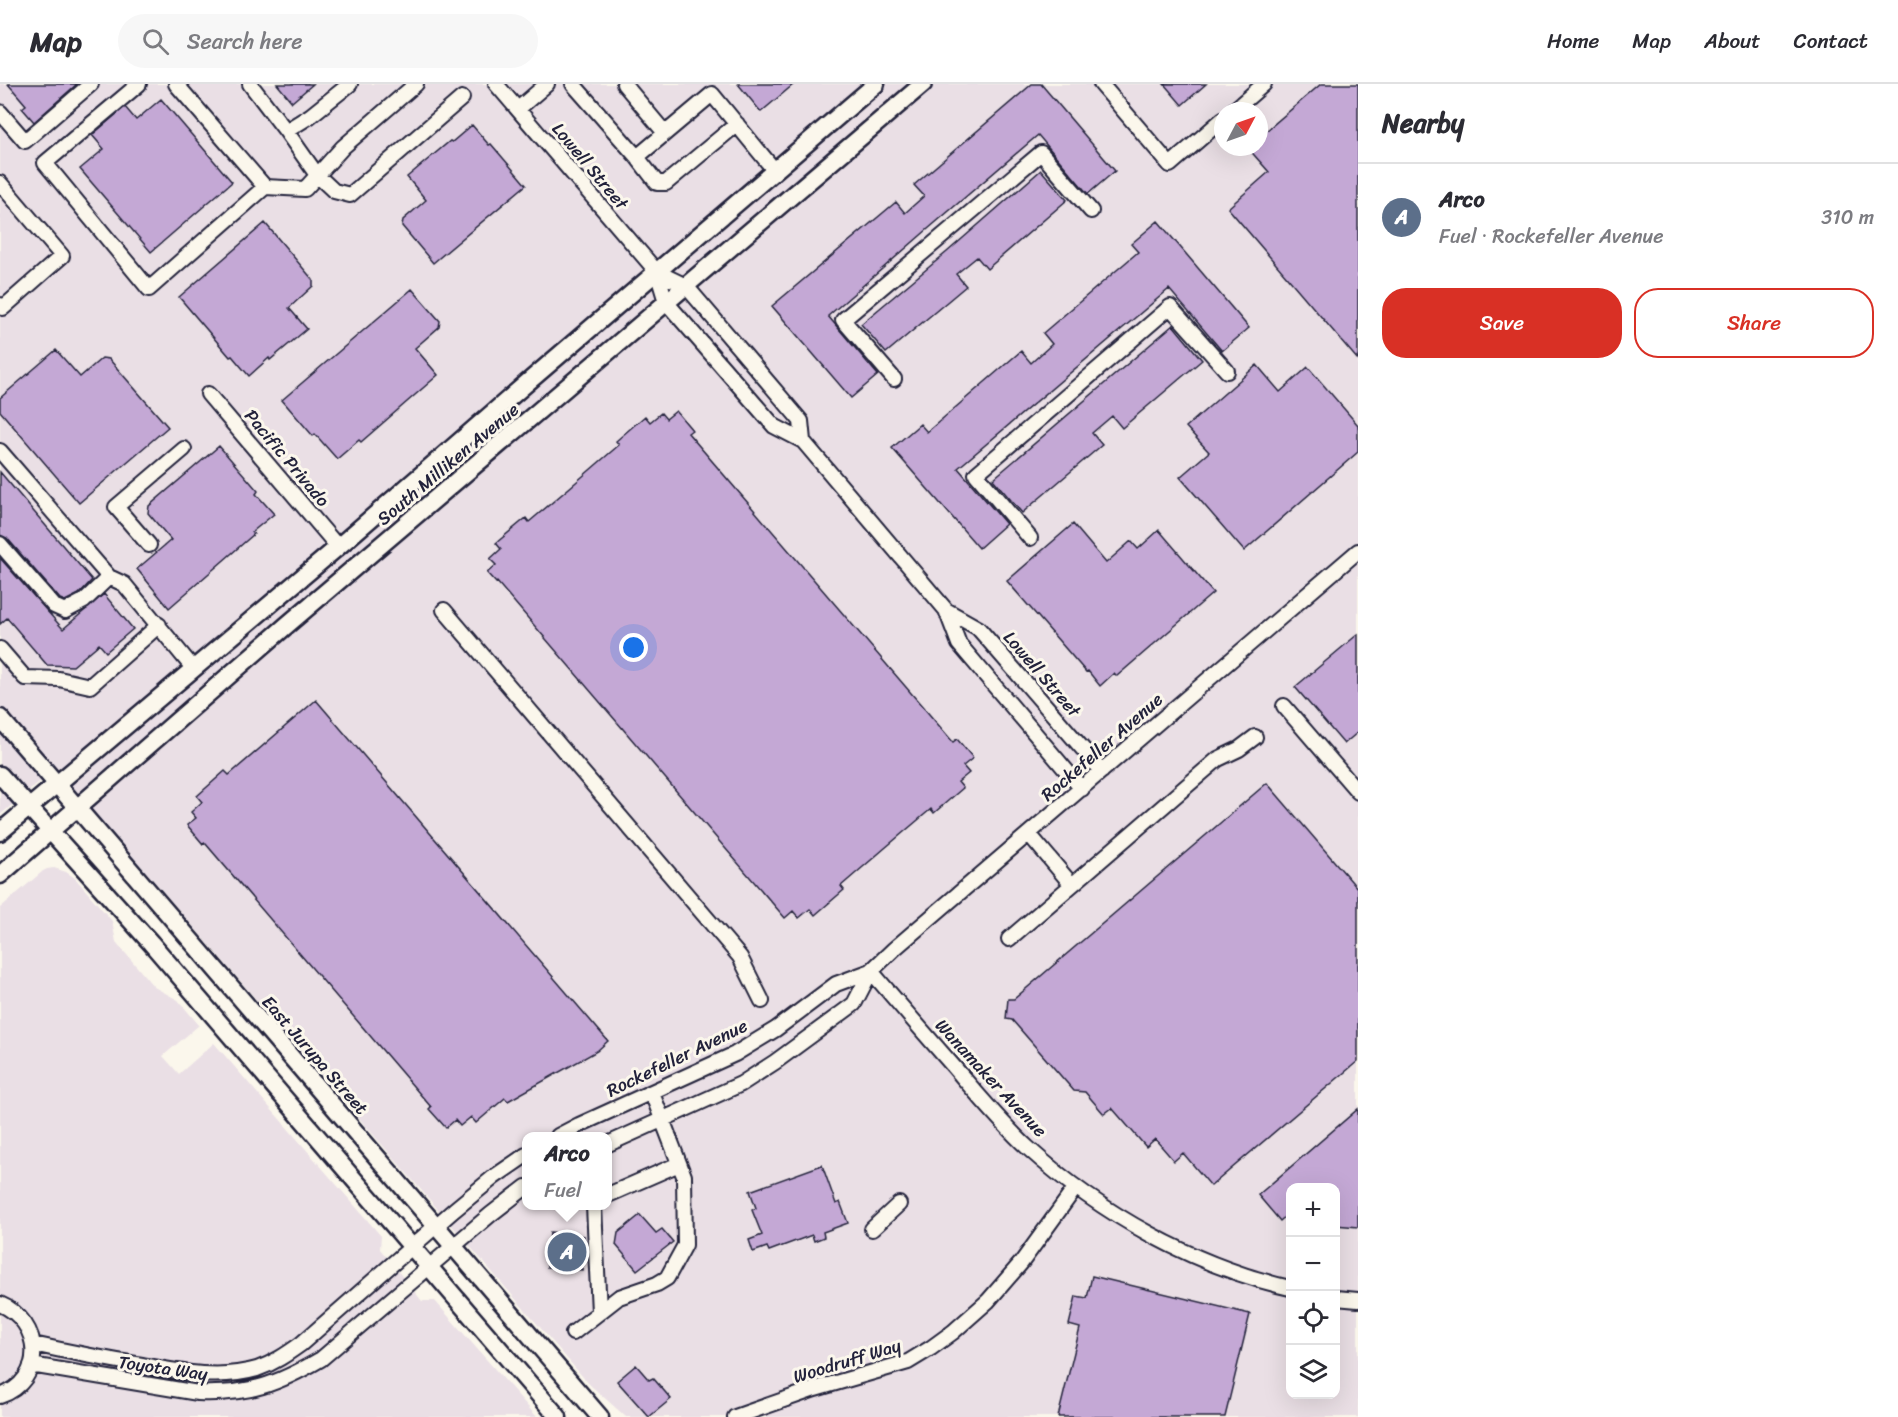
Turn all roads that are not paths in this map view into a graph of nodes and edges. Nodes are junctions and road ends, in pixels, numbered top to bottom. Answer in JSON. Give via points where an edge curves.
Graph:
{"nodes":[{"id":1,"x":91,"y":84,"type":"edge"},
{"id":2,"x":139,"y":84,"type":"edge"},
{"id":3,"x":176,"y":84,"type":"edge"},
{"id":4,"x":250,"y":84,"type":"edge"},
{"id":5,"x":350,"y":84,"type":"edge"},
{"id":6,"x":416,"y":84,"type":"edge"},
{"id":7,"x":496,"y":84,"type":"edge"},
{"id":8,"x":547,"y":84,"type":"edge"},
{"id":9,"x":624,"y":84,"type":"edge"},
{"id":10,"x":876,"y":84,"type":"edge"},
{"id":11,"x":923,"y":84,"type":"edge"},
{"id":12,"x":1101,"y":84,"type":"edge"},
{"id":13,"x":1264,"y":84,"type":"edge"},
{"id":14,"x":578,"y":86,"type":"edge"},
{"id":15,"x":462,"y":98,"type":"dead end"},
{"id":16,"x":1243,"y":102,"type":"edge"},
{"id":17,"x":518,"y":109,"type":"junction"},
{"id":18,"x":0,"y":112,"type":"edge"},
{"id":19,"x":737,"y":124,"type":"junction"},
{"id":20,"x":1214,"y":127,"type":"edge"},
{"id":21,"x":286,"y":131,"type":"junction"},
{"id":22,"x":665,"y":133,"type":"junction"},
{"id":23,"x":637,"y":158,"type":"junction"},
{"id":24,"x":775,"y":171,"type":"junction"},
{"id":25,"x":317,"y":175,"type":"junction"},
{"id":26,"x":0,"y":183,"type":"edge"},
{"id":27,"x":266,"y":187,"type":"junction"},
{"id":28,"x":1090,"y":211,"type":"dead end"},
{"id":29,"x":657,"y":272,"type":"junction"},
{"id":30,"x":686,"y":286,"type":"junction"},
{"id":31,"x":666,"y":302,"type":"junction"},
{"id":32,"x":0,"y":305,"type":"edge"},
{"id":33,"x":1227,"y":371,"type":"dead end"},
{"id":34,"x":894,"y":379,"type":"dead end"},
{"id":35,"x":208,"y":394,"type":"dead end"},
{"id":36,"x":803,"y":441,"type":"junction"},
{"id":37,"x":184,"y":449,"type":"dead end"},
{"id":38,"x":0,"y":451,"type":"edge"},
{"id":39,"x":1030,"y":538,"type":"dead end"},
{"id":40,"x":0,"y":544,"type":"edge"},
{"id":41,"x":149,"y":545,"type":"dead end"},
{"id":42,"x":338,"y":547,"type":"junction"},
{"id":43,"x":1358,"y":551,"type":"edge"},
{"id":44,"x":109,"y":577,"type":"junction"},
{"id":45,"x":444,"y":610,"type":"dead end"},
{"id":46,"x":946,"y":610,"type":"junction"},
{"id":47,"x":159,"y":625,"type":"junction"},
{"id":48,"x":0,"y":649,"type":"edge"},
{"id":49,"x":193,"y":668,"type":"junction"},
{"id":50,"x":1284,"y":706,"type":"dead end"},
{"id":51,"x":0,"y":718,"type":"edge"},
{"id":52,"x":1255,"y":737,"type":"dead end"},
{"id":53,"x":1102,"y":771,"type":"junction"},
{"id":54,"x":0,"y":775,"type":"edge"},
{"id":55,"x":56,"y":783,"type":"junction"},
{"id":56,"x":1082,"y":789,"type":"junction"},
{"id":57,"x":1358,"y":792,"type":"edge"},
{"id":58,"x":28,"y":808,"type":"junction"},
{"id":59,"x":78,"y":808,"type":"junction"},
{"id":60,"x":0,"y":832,"type":"edge"},
{"id":61,"x":50,"y":832,"type":"junction"},
{"id":62,"x":1029,"y":834,"type":"junction"},
{"id":63,"x":0,"y":875,"type":"edge"},
{"id":64,"x":1072,"y":885,"type":"junction"},
{"id":65,"x":1009,"y":939,"type":"dead end"},
{"id":66,"x":871,"y":971,"type":"junction"},
{"id":67,"x":762,"y":1001,"type":"dead end"},
{"id":68,"x":652,"y":1093,"type":"junction"},
{"id":69,"x":662,"y":1118,"type":"junction"},
{"id":70,"x":567,"y":1132,"type":"edge"},
{"id":71,"x":612,"y":1142,"type":"edge"},
{"id":72,"x":522,"y":1158,"type":"edge"},
{"id":73,"x":679,"y":1164,"type":"junction"},
{"id":74,"x":1076,"y":1187,"type":"junction"},
{"id":75,"x":522,"y":1190,"type":"edge"},
{"id":76,"x":612,"y":1193,"type":"edge"},
{"id":77,"x":899,"y":1204,"type":"dead end"},
{"id":78,"x":594,"y":1210,"type":"edge"},
{"id":79,"x":436,"y":1226,"type":"junction"},
{"id":80,"x":872,"y":1229,"type":"dead end"},
{"id":81,"x":413,"y":1246,"type":"junction"},
{"id":82,"x":453,"y":1246,"type":"junction"},
{"id":83,"x":430,"y":1267,"type":"junction"},
{"id":84,"x":1286,"y":1287,"type":"edge"},
{"id":85,"x":1340,"y":1298,"type":"edge"},
{"id":86,"x":1358,"y":1300,"type":"edge"},
{"id":87,"x":0,"y":1304,"type":"edge"},
{"id":88,"x":599,"y":1312,"type":"junction"},
{"id":89,"x":573,"y":1334,"type":"dead end"},
{"id":90,"x":33,"y":1344,"type":"junction"},
{"id":91,"x":31,"y":1365,"type":"junction"},
{"id":92,"x":0,"y":1396,"type":"edge"},
{"id":93,"x":558,"y":1417,"type":"edge"},
{"id":94,"x":600,"y":1417,"type":"edge"},
{"id":95,"x":735,"y":1417,"type":"edge"}],
"edges":[{"from":1,"to":18,"type":"street","via":[[25,141]]},
{"from":2,"to":27,"type":"street","via":[[45,163],[149,289]]},
{"from":3,"to":27,"type":"street"},
{"from":4,"to":21,"type":"street"},
{"from":5,"to":21,"type":"street"},
{"from":6,"to":25,"type":"street","via":[[343,147]]},
{"from":7,"to":17,"type":"street","name":"Lowell Street"},
{"from":8,"to":17,"type":"street"},
{"from":9,"to":22,"type":"street"},
{"from":10,"to":24,"type":"main road","name":"South Milliken Avenue"},
{"from":11,"to":30,"type":"main road","name":"South Milliken Avenue"},
{"from":12,"to":20,"type":"street","via":[[1170,165]]},
{"from":13,"to":16,"type":"street"},
{"from":14,"to":23,"type":"street"},
{"from":15,"to":25,"type":"street","via":[[350,195],[334,191]]},
{"from":17,"to":29,"type":"street","name":"Lowell Street"},
{"from":19,"to":22,"type":"street","via":[[711,94]]},
{"from":19,"to":23,"type":"street","via":[[666,183],[657,183]]},
{"from":19,"to":24,"type":"street"},
{"from":21,"to":25,"type":"street"},
{"from":22,"to":23,"type":"street"},
{"from":24,"to":29,"type":"main road","name":"South Milliken Avenue"},
{"from":25,"to":27,"type":"street","via":[[305,189]]},
{"from":26,"to":32,"type":"street","via":[[62,256],[3,308]]},
{"from":28,"to":34,"type":"street","via":[[1041,153],[843,320]]},
{"from":29,"to":30,"type":"street","name":"Lowell Street"},
{"from":29,"to":31,"type":"street","name":"Lowell Street"},
{"from":29,"to":42,"type":"main road","name":"South Milliken Avenue"},
{"from":30,"to":31,"type":"main road","name":"South Milliken Avenue"},
{"from":30,"to":36,"type":"street","name":"Lowell Street","via":[[801,421]]},
{"from":31,"to":36,"type":"street","name":"Lowell Street","via":[[774,426]]},
{"from":31,"to":59,"type":"main road","name":"South Milliken Avenue"},
{"from":33,"to":39,"type":"street","via":[[1170,307],[976,474]]},
{"from":35,"to":42,"type":"street","name":"Pacific Privado"},
{"from":36,"to":46,"type":"street","name":"Lowell Street"},
{"from":37,"to":41,"type":"street","via":[[116,507]]},
{"from":38,"to":44,"type":"street"},
{"from":40,"to":44,"type":"street","via":[[54,606],[65,611],[84,601]]},
{"from":42,"to":49,"type":"main road","name":"South Milliken Avenue"},
{"from":43,"to":53,"type":"street","name":"Rockefeller Avenue"},
{"from":44,"to":47,"type":"street","via":[[123,584]]},
{"from":45,"to":67,"type":"street","via":[[740,957]]},
{"from":46,"to":53,"type":"street","name":"Lowell Street","via":[[978,628]]},
{"from":46,"to":56,"type":"street","name":"Lowell Street","via":[[959,644]]},
{"from":47,"to":48,"type":"street","via":[[90,686],[59,679],[25,678]]},
{"from":47,"to":49,"type":"street"},
{"from":49,"to":55,"type":"main road","name":"South Milliken Avenue"},
{"from":50,"to":57,"type":"street"},
{"from":51,"to":55,"type":"main road","name":"East Jurupa Street"},
{"from":52,"to":64,"type":"street","via":[[1218,759]]},
{"from":53,"to":56,"type":"street","name":"Rockefeller Avenue"},
{"from":54,"to":58,"type":"main road"},
{"from":55,"to":58,"type":"main road","name":"South Milliken Avenue"},
{"from":55,"to":59,"type":"main road","name":"East Jurupa Street"},
{"from":56,"to":62,"type":"street","name":"Rockefeller Avenue"},
{"from":58,"to":60,"type":"main road","name":"South Milliken Avenue"},
{"from":58,"to":61,"type":"main road"},
{"from":59,"to":61,"type":"main road","name":"South Milliken Avenue"},
{"from":59,"to":79,"type":"main road","name":"East Jurupa Street"},
{"from":61,"to":63,"type":"main road","name":"South Milliken Avenue"},
{"from":61,"to":81,"type":"main road"},
{"from":62,"to":64,"type":"street"},
{"from":62,"to":66,"type":"street","name":"Rockefeller Avenue"},
{"from":64,"to":65,"type":"street"},
{"from":66,"to":68,"type":"street","name":"Rockefeller Avenue","via":[[836,984],[735,1054]]},
{"from":66,"to":69,"type":"street","name":"Rockefeller Avenue","via":[[854,1004],[775,1062],[741,1084]]},
{"from":66,"to":74,"type":"street","name":"Wanamaker Avenue","via":[[991,1110],[1028,1148]]},
{"from":68,"to":69,"type":"street"},
{"from":68,"to":70,"type":"street","name":"Rockefeller Avenue"},
{"from":69,"to":71,"type":"street","name":"Rockefeller Avenue"},
{"from":69,"to":73,"type":"street"},
{"from":72,"to":79,"type":"street"},
{"from":73,"to":76,"type":"street"},
{"from":73,"to":88,"type":"street","via":[[684,1176],[685,1245],[681,1253],[667,1278],[620,1297]]},
{"from":74,"to":84,"type":"street","name":"Wanamaker Avenue","via":[[1140,1228],[1194,1255]]},
{"from":74,"to":95,"type":"street","name":"Woodruff Way","via":[[988,1301],[931,1348],[908,1362]]},
{"from":75,"to":82,"type":"street"},
{"from":77,"to":80,"type":"street"},
{"from":78,"to":88,"type":"street"},
{"from":79,"to":81,"type":"street"},
{"from":79,"to":82,"type":"main road","name":"East Jurupa Street"},
{"from":81,"to":83,"type":"main road"},
{"from":81,"to":90,"type":"street","name":"Toyota Way","via":[[301,1344],[277,1361],[256,1369],[196,1374]]},
{"from":82,"to":83,"type":"street"},
{"from":82,"to":94,"type":"main road","name":"East Jurupa Street"},
{"from":83,"to":91,"type":"street","name":"Toyota Way","via":[[321,1359],[262,1388],[226,1394],[198,1393]]},
{"from":83,"to":93,"type":"main road"},
{"from":85,"to":86,"type":"street"},
{"from":87,"to":90,"type":"street","via":[[22,1319]]},
{"from":88,"to":89,"type":"street"},
{"from":90,"to":91,"type":"street"},
{"from":91,"to":92,"type":"street","via":[[21,1382]]}]}
